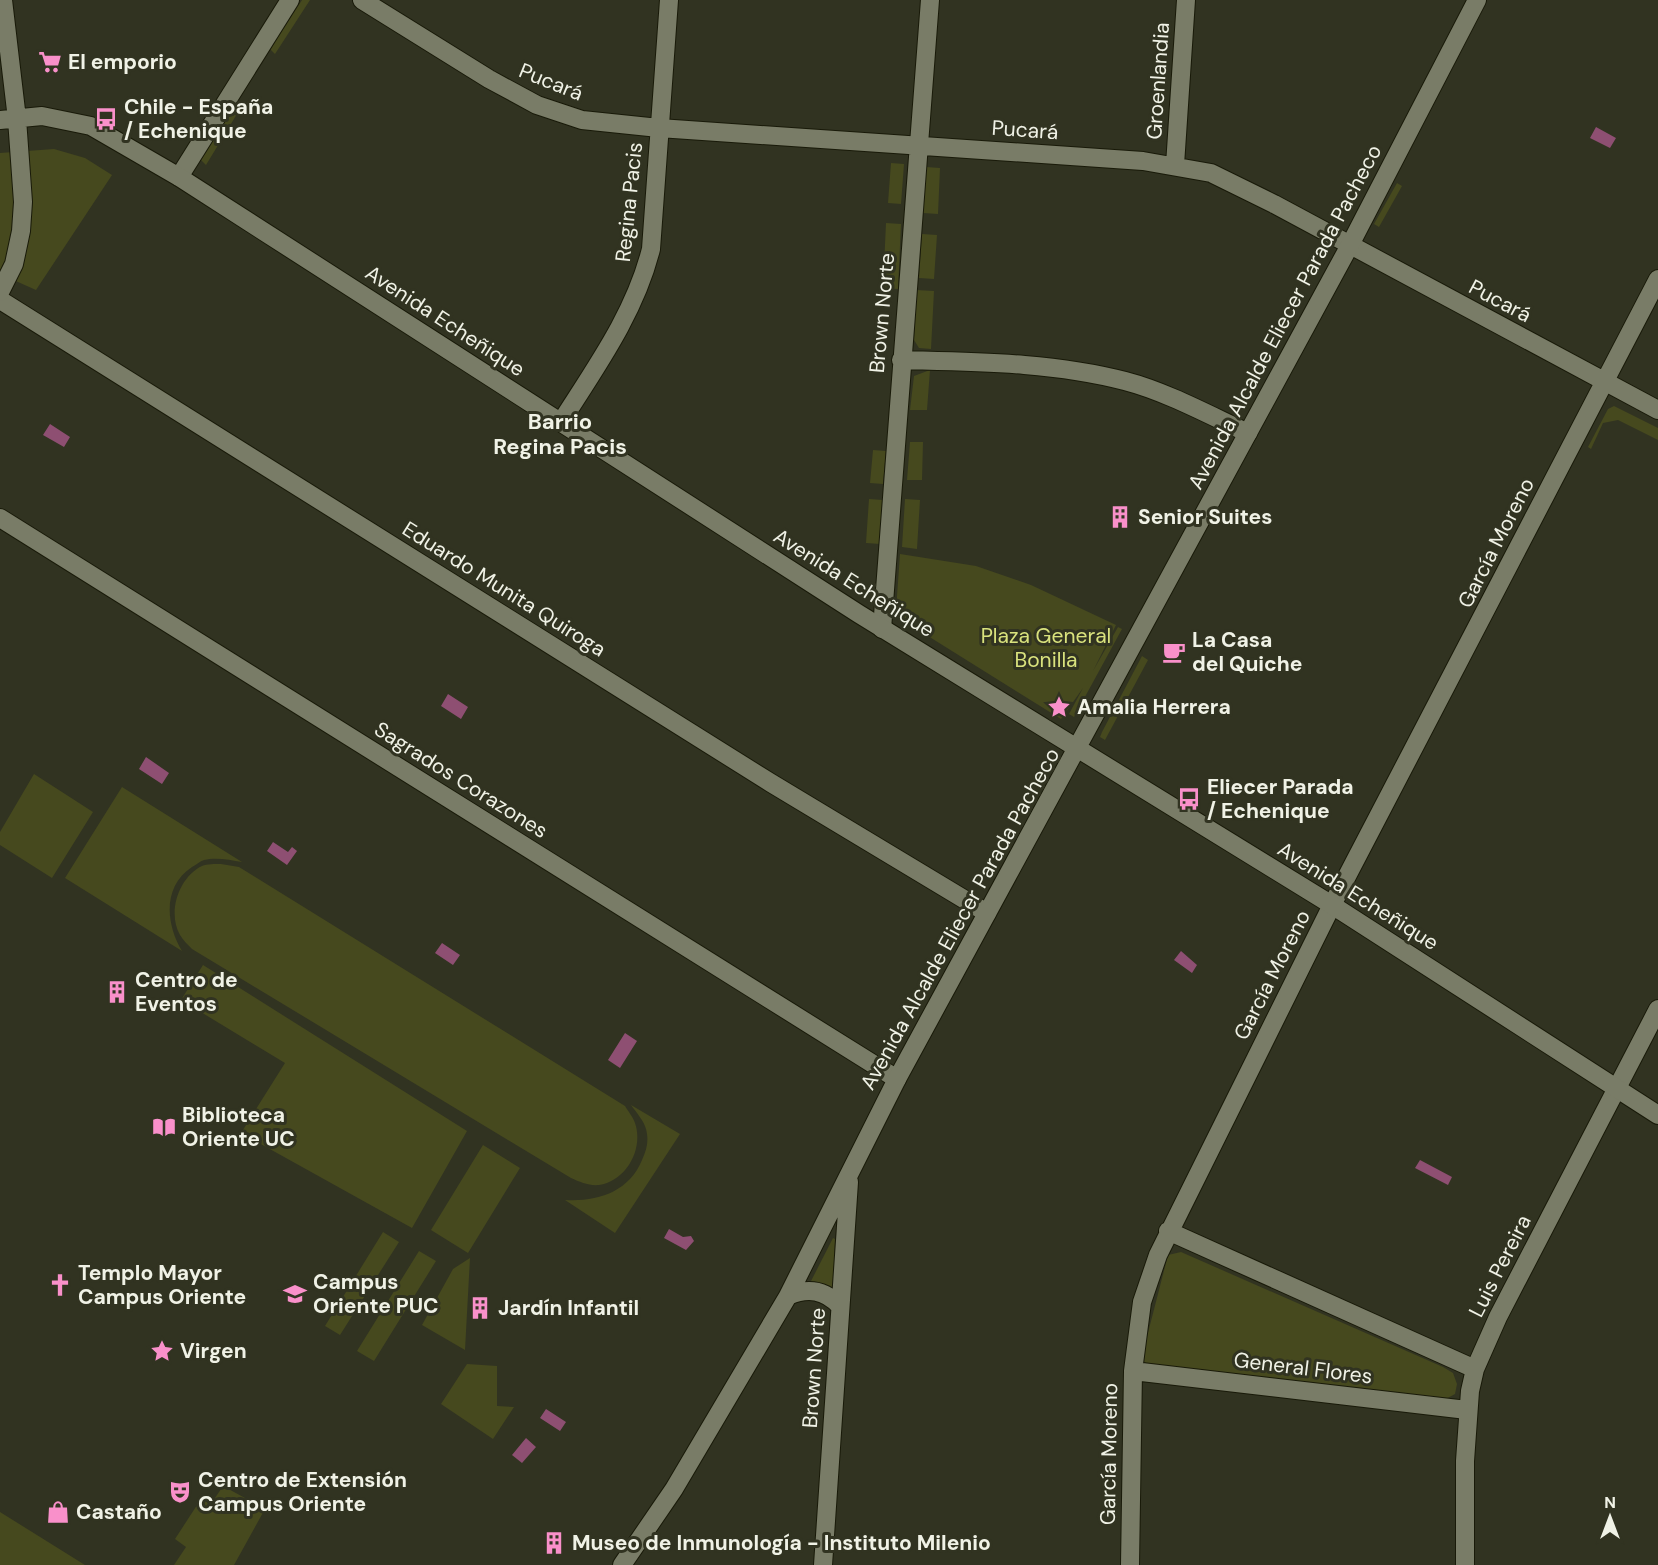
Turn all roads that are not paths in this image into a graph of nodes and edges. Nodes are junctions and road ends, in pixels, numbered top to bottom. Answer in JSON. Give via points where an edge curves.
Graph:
{"nodes":[{"id":1,"x":3,"y":0,"type":"edge"},
{"id":2,"x":290,"y":0,"type":"edge"},
{"id":3,"x":362,"y":0,"type":"edge"},
{"id":4,"x":669,"y":0,"type":"edge"},
{"id":5,"x":930,"y":0,"type":"edge"},
{"id":6,"x":1186,"y":0,"type":"edge"},
{"id":7,"x":1477,"y":0,"type":"edge"},
{"id":8,"x":9,"y":119,"type":"edge"},
{"id":9,"x":659,"y":128,"type":"junction"},
{"id":10,"x":919,"y":144,"type":"junction"},
{"id":11,"x":1175,"y":165,"type":"junction"},
{"id":12,"x":179,"y":177,"type":"junction"},
{"id":13,"x":1350,"y":245,"type":"junction"},
{"id":14,"x":1658,"y":279,"type":"edge"},
{"id":15,"x":0,"y":292,"type":"edge"},
{"id":16,"x":0,"y":300,"type":"edge"},
{"id":17,"x":901,"y":360,"type":"junction"},
{"id":18,"x":1604,"y":382,"type":"junction"},
{"id":19,"x":1658,"y":410,"type":"edge"},
{"id":20,"x":561,"y":422,"type":"junction"},
{"id":21,"x":1248,"y":433,"type":"junction"},
{"id":22,"x":0,"y":518,"type":"edge"},
{"id":23,"x":882,"y":629,"type":"junction"},
{"id":24,"x":1078,"y":748,"type":"junction"},
{"id":25,"x":1332,"y":905,"type":"junction"},
{"id":26,"x":987,"y":913,"type":"junction"},
{"id":27,"x":1658,"y":1010,"type":"edge"},
{"id":28,"x":897,"y":1079,"type":"junction"},
{"id":29,"x":1617,"y":1090,"type":"junction"},
{"id":30,"x":1658,"y":1115,"type":"edge"},
{"id":31,"x":850,"y":1174,"type":"junction"},
{"id":32,"x":1168,"y":1231,"type":"junction"},
{"id":33,"x":788,"y":1296,"type":"junction"},
{"id":34,"x":840,"y":1306,"type":"junction"},
{"id":35,"x":1475,"y":1369,"type":"junction"},
{"id":36,"x":1133,"y":1371,"type":"junction"},
{"id":37,"x":1467,"y":1410,"type":"junction"},
{"id":38,"x":622,"y":1565,"type":"edge"},
{"id":39,"x":823,"y":1565,"type":"edge"},
{"id":40,"x":1130,"y":1565,"type":"edge"},
{"id":41,"x":1465,"y":1565,"type":"edge"}],
"edges":[{"from":1,"to":8,"type":"street"},
{"from":2,"to":12,"type":"street"},
{"from":3,"to":9,"type":"street","name":"Pucará","via":[[489,80],[537,105],[582,120]]},
{"from":4,"to":9,"type":"street","name":"Regina Pacis"},
{"from":5,"to":10,"type":"street","name":"Brown Norte"},
{"from":6,"to":11,"type":"street","name":"Groenlandia"},
{"from":7,"to":13,"type":"street","name":"Avenida Alcalde Eliecer Parada Pacheco"},
{"from":8,"to":12,"type":"street","name":"Avenida Echeñique","via":[[59,117],[91,126]]},
{"from":8,"to":15,"type":"street","via":[[23,202],[14,264]]},
{"from":9,"to":10,"type":"street","name":"Pucará"},
{"from":9,"to":20,"type":"street","name":"Regina Pacis","via":[[651,249],[644,276],[618,331]]},
{"from":10,"to":11,"type":"street","name":"Pucará"},
{"from":10,"to":17,"type":"street","name":"Brown Norte"},
{"from":11,"to":13,"type":"street","name":"Pucará","via":[[1229,181]]},
{"from":12,"to":20,"type":"street","name":"Avenida Echeñique"},
{"from":13,"to":18,"type":"street","name":"Pucará"},
{"from":13,"to":21,"type":"street","name":"Avenida Alcalde Eliecer Parada Pacheco"},
{"from":14,"to":18,"type":"street","name":"García Moreno"},
{"from":16,"to":26,"type":"street","name":"Eduardo Munita Quiroga","via":[[771,783]]},
{"from":17,"to":21,"type":"street","via":[[1011,363],[1126,381]]},
{"from":17,"to":23,"type":"street","name":"Brown Norte"},
{"from":18,"to":19,"type":"street","name":"Pucará"},
{"from":18,"to":25,"type":"street","name":"García Moreno"},
{"from":20,"to":23,"type":"street","name":"Avenida Echeñique"},
{"from":21,"to":24,"type":"street","name":"Avenida Alcalde Eliecer Parada Pacheco"},
{"from":22,"to":28,"type":"street","name":"Sagrados Corazones"},
{"from":23,"to":24,"type":"street","name":"Avenida Echeñique"},
{"from":24,"to":25,"type":"street","name":"Avenida Echeñique"},
{"from":24,"to":26,"type":"street","name":"Avenida Alcalde Eliecer Parada Pacheco"},
{"from":25,"to":29,"type":"street","name":"Avenida Echeñique"},
{"from":25,"to":32,"type":"street","name":"García Moreno"},
{"from":26,"to":28,"type":"street","name":"Avenida Alcalde Eliecer Parada Pacheco"},
{"from":27,"to":29,"type":"street","name":"Luis Pereira"},
{"from":28,"to":31,"type":"street","name":"Avenida Alcalde Eliecer Parada Pacheco"},
{"from":29,"to":30,"type":"street","name":"Avenida Echeñique"},
{"from":29,"to":35,"type":"street","name":"Luis Pereira","via":[[1503,1306]]},
{"from":31,"to":33,"type":"street","name":"Avenida Alcalde Eliecer Parada Pacheco"},
{"from":31,"to":34,"type":"street","name":"Brown Norte"},
{"from":32,"to":35,"type":"street"},
{"from":32,"to":36,"type":"street","name":"García Moreno","via":[[1142,1302]]},
{"from":33,"to":34,"type":"street","via":[[814,1290],[833,1298]]},
{"from":33,"to":38,"type":"street","name":"Avenida Alcalde Eliecer Parada Pacheco","via":[[674,1489]]},
{"from":34,"to":39,"type":"street","name":"Brown Norte"},
{"from":35,"to":37,"type":"street","name":"Luis Pereira"},
{"from":36,"to":37,"type":"street","name":"General Flores"},
{"from":36,"to":40,"type":"street","name":"García Moreno"},
{"from":37,"to":41,"type":"street","name":"Luis Pereira"}]}
